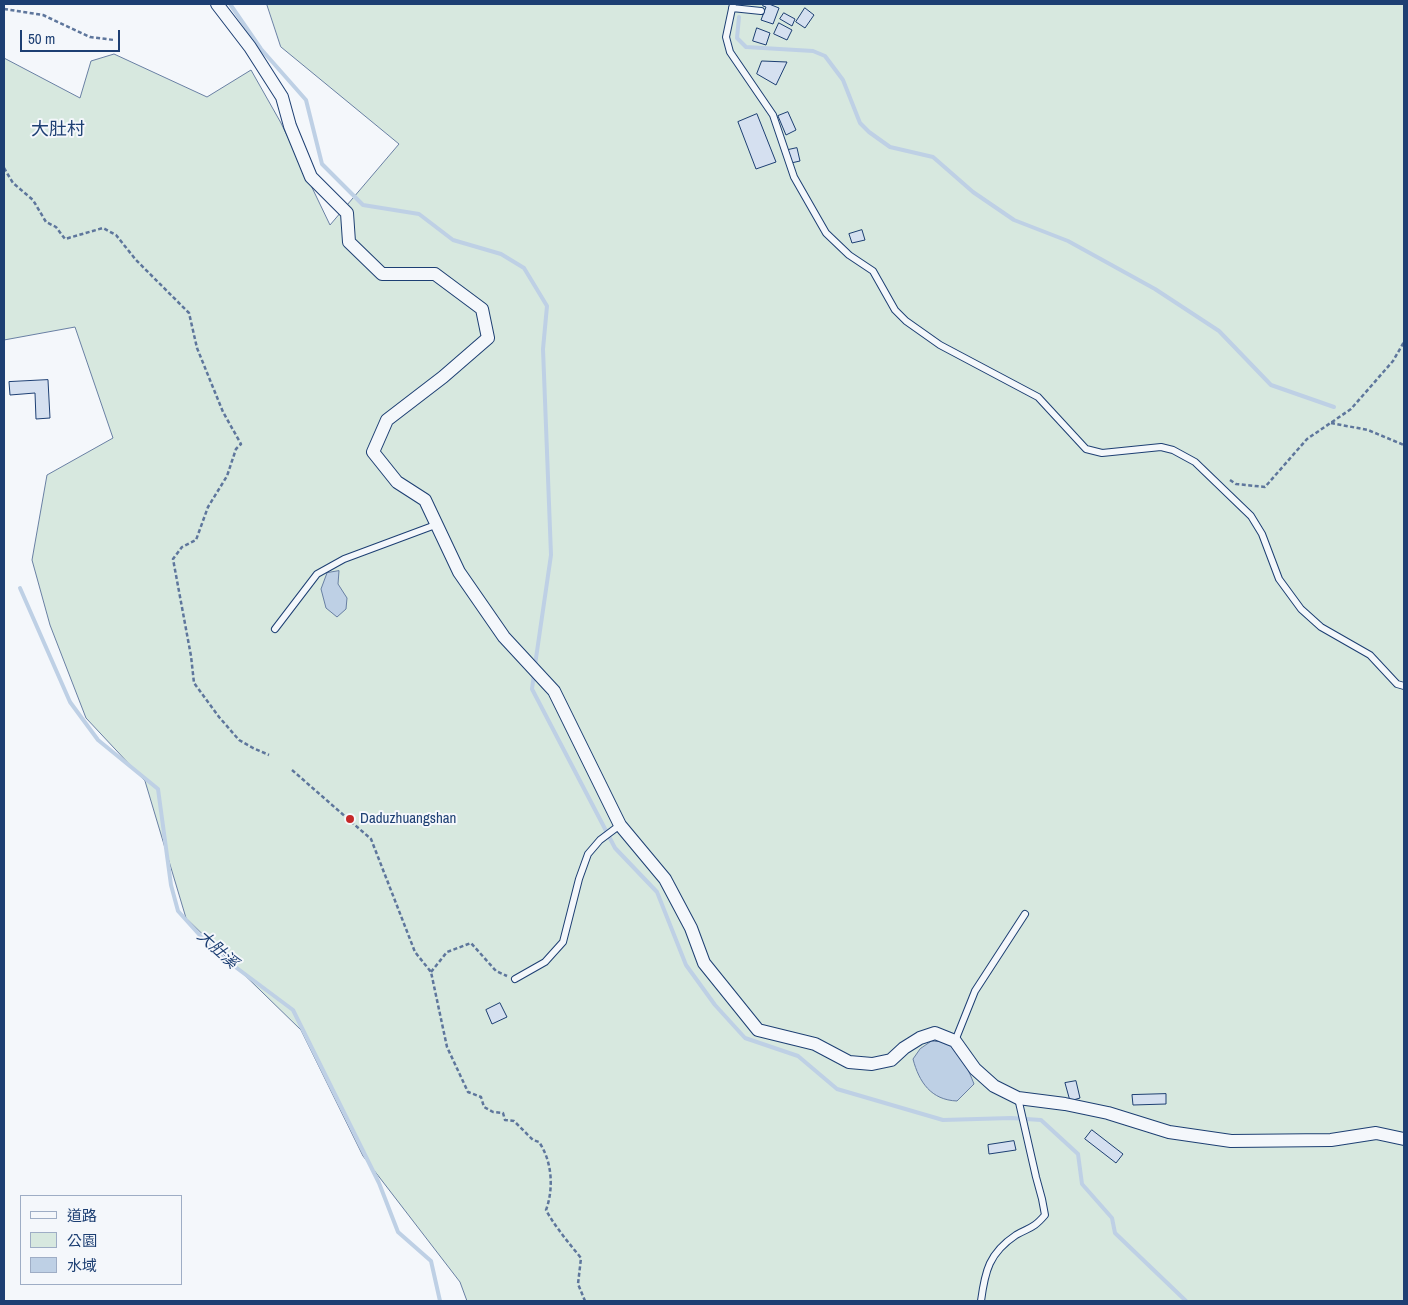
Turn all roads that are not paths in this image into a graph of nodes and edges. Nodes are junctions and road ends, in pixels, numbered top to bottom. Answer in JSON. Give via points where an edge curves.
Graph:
{"nodes":[{"id":1,"x":217,"y":4,"type":"edge"},
{"id":2,"x":732,"y":6,"type":"edge"},
{"id":3,"x":761,"y":11,"type":"dead end"},
{"id":4,"x":438,"y":524,"type":"junction"},
{"id":5,"x":275,"y":628,"type":"dead end"},
{"id":6,"x":1404,"y":686,"type":"edge"},
{"id":7,"x":620,"y":825,"type":"junction"},
{"id":8,"x":1025,"y":914,"type":"dead end"},
{"id":9,"x":515,"y":979,"type":"road end"},
{"id":10,"x":955,"y":1040,"type":"junction"},
{"id":11,"x":1019,"y":1104,"type":"junction"},
{"id":12,"x":1404,"y":1139,"type":"edge"},
{"id":13,"x":981,"y":1301,"type":"edge"}],
"edges":[{"from":1,"to":4,"type":"street","via":[[282,97],[311,177],[347,213],[349,242],[382,274],[435,274],[482,309],[488,338],[387,420],[373,452],[397,482],[426,500]]},
{"from":2,"to":3,"type":"lane"},
{"from":2,"to":6,"type":"lane","via":[[726,37],[730,52],[773,114],[794,177],[826,233],[849,255],[873,271],[906,322],[940,345],[1038,397],[1086,449],[1102,453],[1161,447],[1195,462],[1251,516],[1262,534],[1279,579],[1301,609],[1321,627],[1370,655],[1397,684]]},
{"from":4,"to":5,"type":"lane","via":[[344,558],[316,574]]},
{"from":4,"to":7,"type":"street","via":[[458,572],[504,637],[554,692]]},
{"from":7,"to":9,"type":"lane","via":[[588,854],[563,942],[545,962]]},
{"from":7,"to":10,"type":"street","via":[[665,879],[691,928],[704,963],[758,1030],[815,1044],[849,1062],[872,1064],[891,1060],[904,1048],[934,1033]]},
{"from":8,"to":10,"type":"lane","via":[[975,991]]},
{"from":10,"to":11,"type":"street","via":[[975,1069]]},
{"from":11,"to":12,"type":"street","via":[[1065,1104],[1169,1132],[1231,1141],[1331,1140],[1376,1133]]},
{"from":11,"to":13,"type":"lane","via":[[1045,1215],[1035,1226],[995,1253],[984,1278]]}]}
